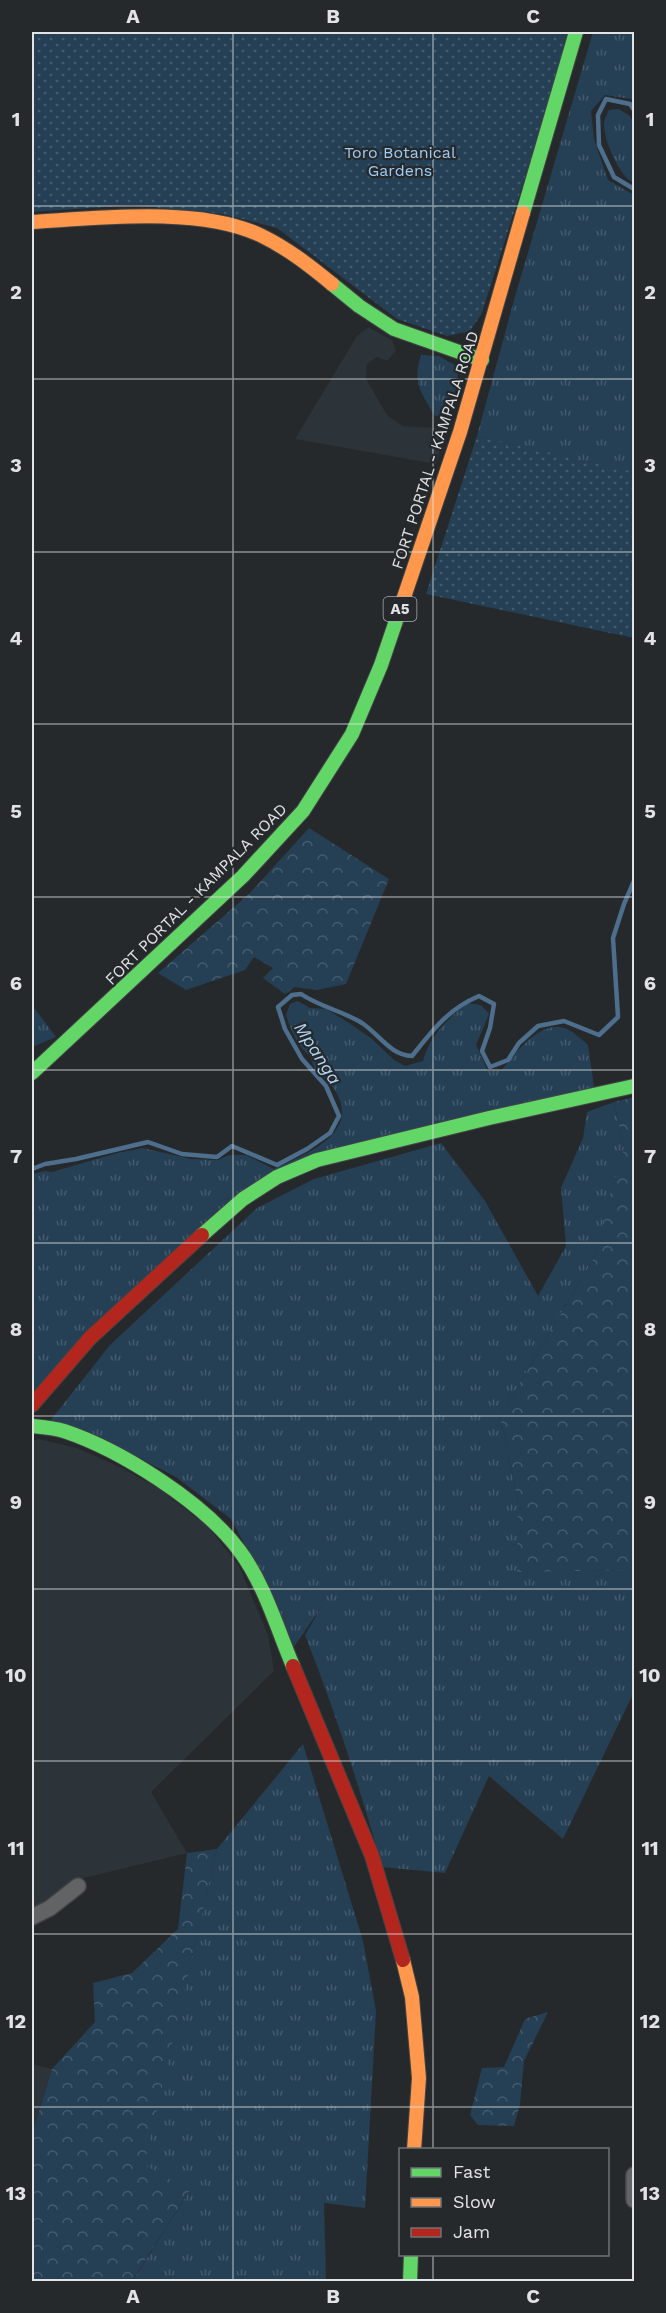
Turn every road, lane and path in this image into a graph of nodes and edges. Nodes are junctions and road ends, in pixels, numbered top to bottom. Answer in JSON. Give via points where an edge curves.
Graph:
{"nodes":[{"id":1,"x":576,"y":32,"type":"edge"},
{"id":2,"x":32,"y":222,"type":"edge"},
{"id":3,"x":482,"y":360,"type":"junction"},
{"id":4,"x":32,"y":1073,"type":"edge"},
{"id":5,"x":634,"y":1086,"type":"edge"},
{"id":6,"x":32,"y":1405,"type":"edge"},
{"id":7,"x":32,"y":1426,"type":"edge"},
{"id":8,"x":78,"y":1886,"type":"dead end"},
{"id":9,"x":32,"y":1917,"type":"edge"},
{"id":10,"x":414,"y":2148,"type":"edge"},
{"id":11,"x":634,"y":2175,"type":"edge"},
{"id":12,"x":634,"y":2200,"type":"edge"},
{"id":13,"x":411,"y":2256,"type":"edge"},
{"id":14,"x":410,"y":2282,"type":"edge"}],
"edges":[{"from":1,"to":3,"type":"main road","name":"FORT PORTAL - KAMPALA ROAD","number":"A5"},
{"from":2,"to":3,"type":"main road","via":[[138,216],[223,222],[258,234],[294,253],[394,329]]},
{"from":3,"to":4,"type":"main road","name":"FORT PORTAL - KAMPALA ROAD","number":"A5","via":[[381,665],[340,754],[303,812],[243,876]]},
{"from":5,"to":6,"type":"main road","via":[[317,1160],[277,1177],[191,1244],[90,1338]]},
{"from":7,"to":10,"type":"main road","via":[[62,1430],[95,1443],[175,1489],[239,1550],[255,1576],[372,1856],[402,1955],[412,1997],[418,2078]]},
{"from":8,"to":9,"type":"street"},
{"from":11,"to":12,"type":"street"},
{"from":13,"to":14,"type":"main road"}]}
